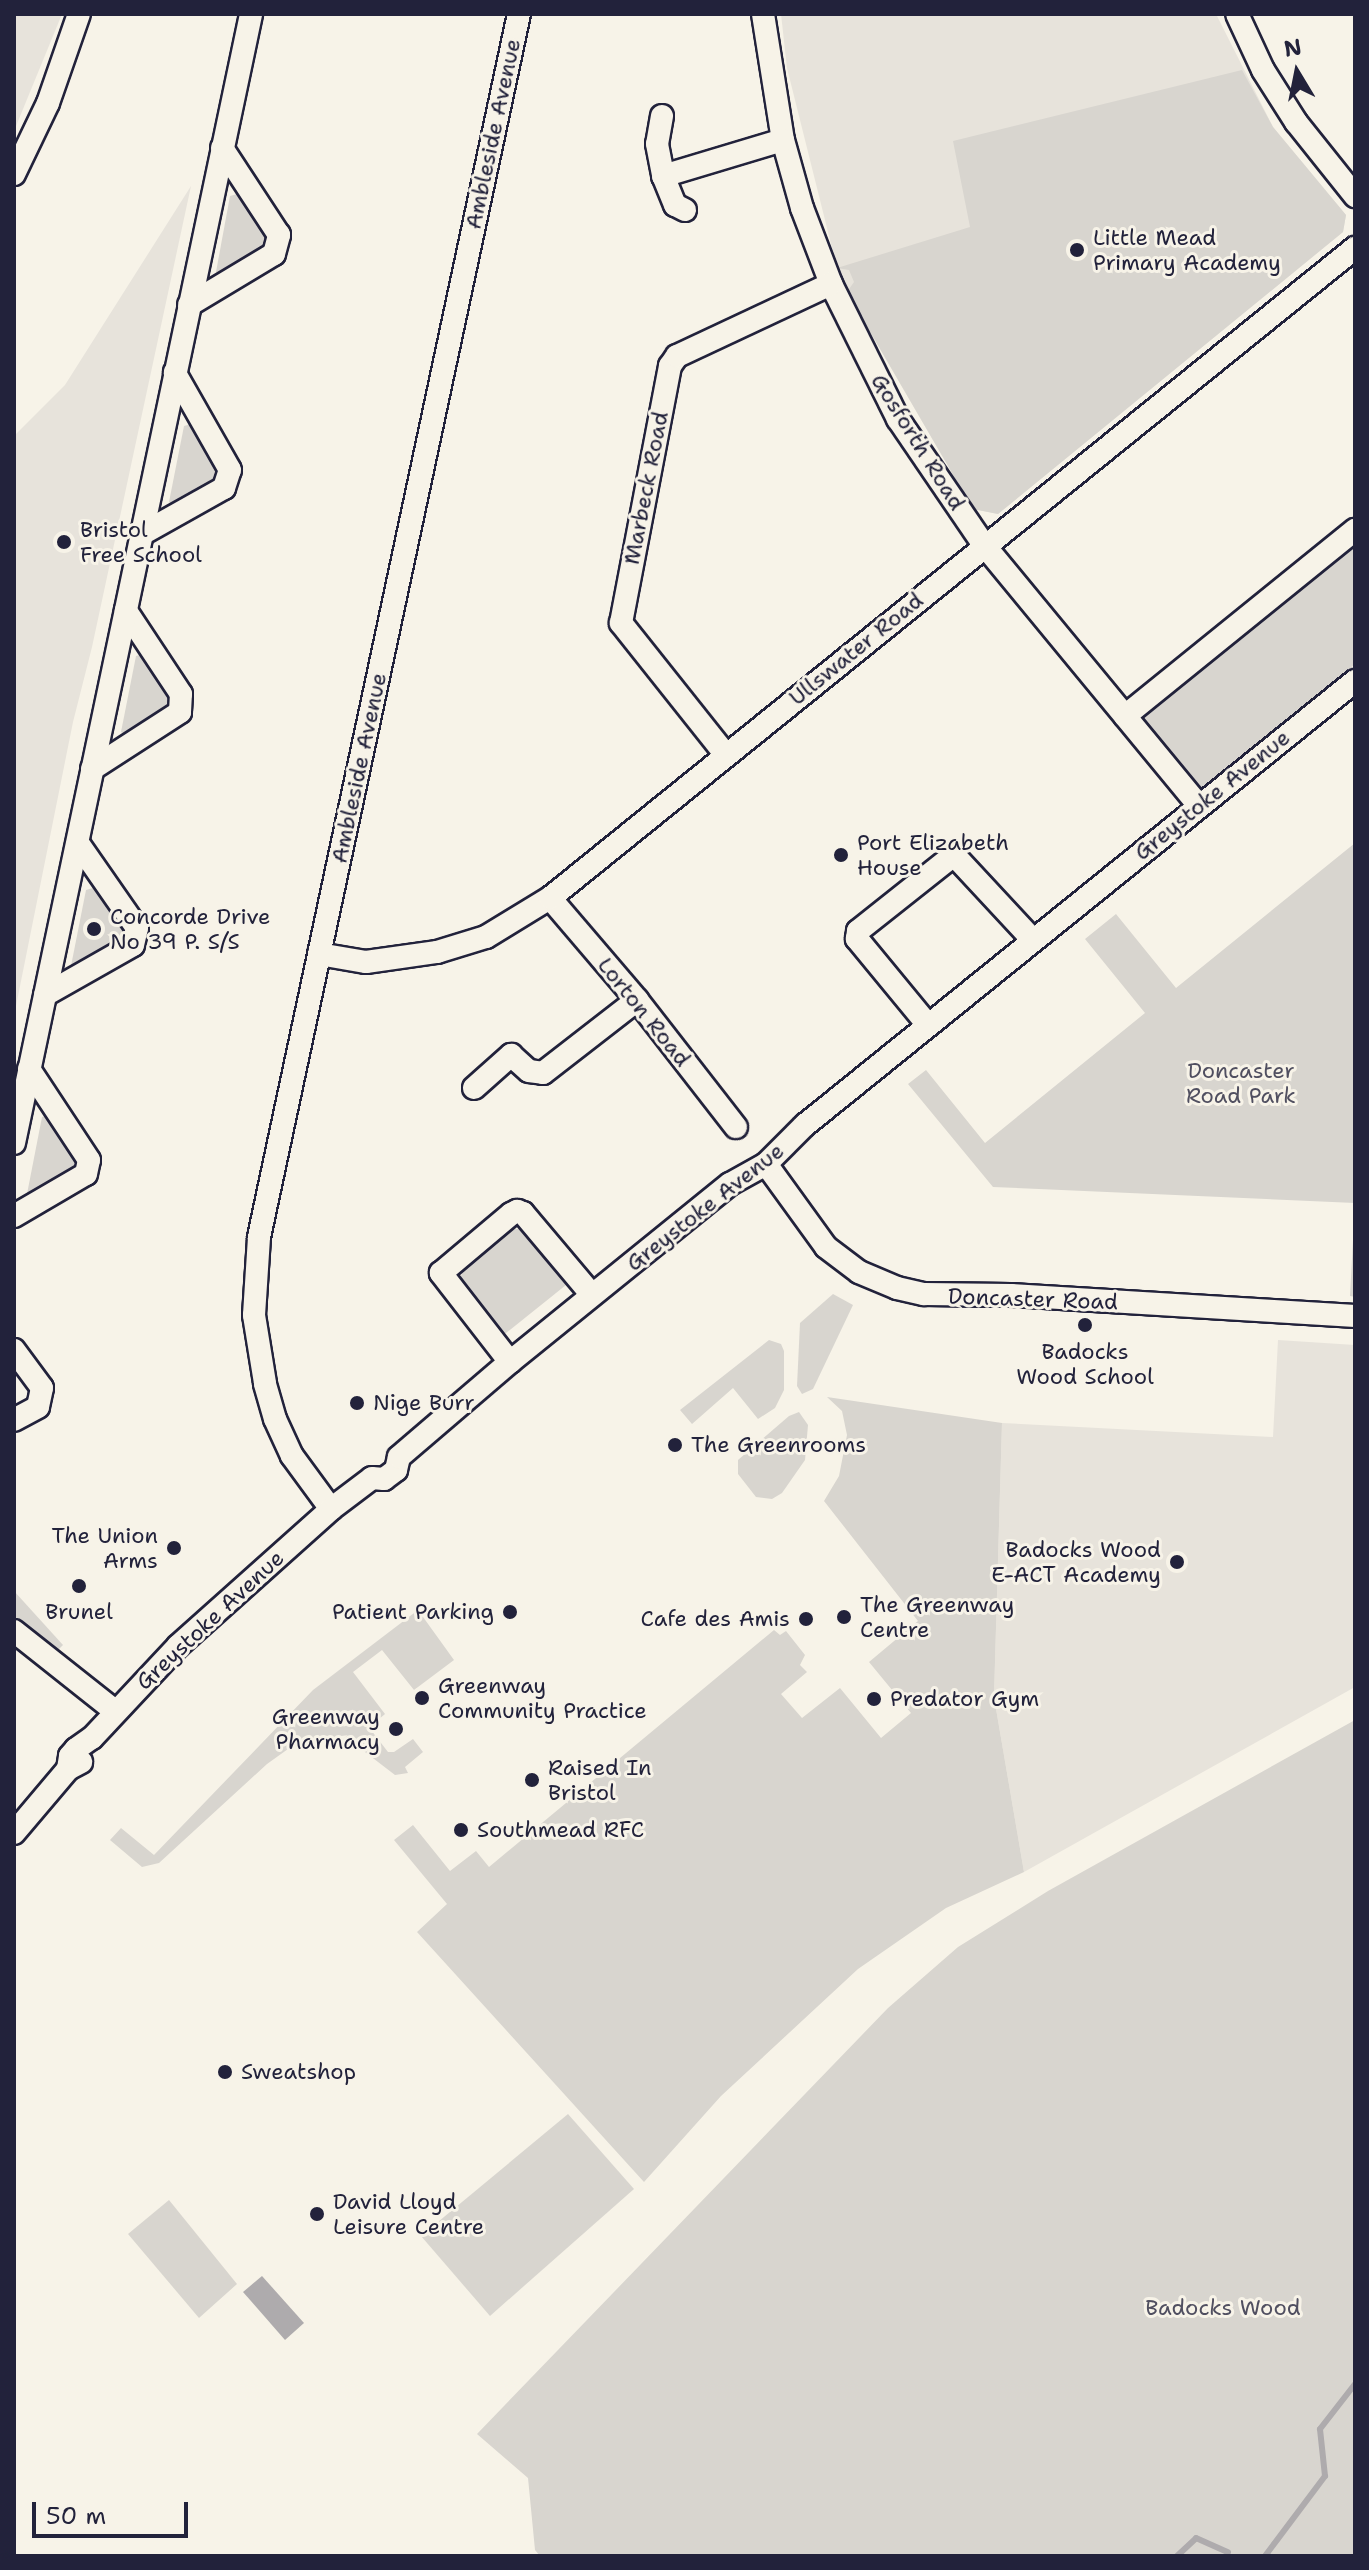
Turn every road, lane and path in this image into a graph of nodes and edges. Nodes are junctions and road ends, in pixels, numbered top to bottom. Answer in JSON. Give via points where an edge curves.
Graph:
{"nodes":[{"id":1,"x":79,"y":14,"type":"edge"},
{"id":2,"x":251,"y":14,"type":"edge"},
{"id":3,"x":519,"y":14,"type":"edge"},
{"id":4,"x":763,"y":14,"type":"edge"},
{"id":5,"x":1237,"y":14,"type":"edge"},
{"id":6,"x":662,"y":116,"type":"dead end"},
{"id":7,"x":783,"y":140,"type":"junction"},
{"id":8,"x":222,"y":148,"type":"junction"},
{"id":9,"x":14,"y":174,"type":"edge"},
{"id":10,"x":663,"y":176,"type":"junction"},
{"id":11,"x":1355,"y":196,"type":"edge"},
{"id":12,"x":685,"y":210,"type":"dead end"},
{"id":13,"x":1355,"y":248,"type":"edge"},
{"id":14,"x":831,"y":284,"type":"junction"},
{"id":15,"x":189,"y":305,"type":"junction"},
{"id":16,"x":175,"y":373,"type":"junction"},
{"id":17,"x":1355,"y":530,"type":"edge"},
{"id":18,"x":142,"y":534,"type":"junction"},
{"id":19,"x":984,"y":545,"type":"junction"},
{"id":20,"x":126,"y":611,"type":"junction"},
{"id":21,"x":1355,"y":681,"type":"edge"},
{"id":22,"x":1125,"y":716,"type":"junction"},
{"id":23,"x":726,"y":755,"type":"junction"},
{"id":24,"x":92,"y":769,"type":"junction"},
{"id":25,"x":1199,"y":806,"type":"junction"},
{"id":26,"x":78,"y":843,"type":"junction"},
{"id":27,"x":550,"y":898,"type":"junction"},
{"id":28,"x":1033,"y":940,"type":"junction"},
{"id":29,"x":319,"y":954,"type":"junction"},
{"id":30,"x":45,"y":995,"type":"junction"},
{"id":31,"x":637,"y":1000,"type":"junction"},
{"id":32,"x":928,"y":1025,"type":"junction"},
{"id":33,"x":29,"y":1069,"type":"junction"},
{"id":34,"x":474,"y":1088,"type":"dead end"},
{"id":35,"x":736,"y":1127,"type":"dead end"},
{"id":36,"x":14,"y":1143,"type":"edge"},
{"id":37,"x":766,"y":1164,"type":"junction"},
{"id":38,"x":14,"y":1216,"type":"edge"},
{"id":39,"x":592,"y":1295,"type":"junction"},
{"id":40,"x":1355,"y":1316,"type":"edge"},
{"id":41,"x":14,"y":1350,"type":"edge"},
{"id":42,"x":510,"y":1362,"type":"junction"},
{"id":43,"x":14,"y":1420,"type":"edge"},
{"id":44,"x":331,"y":1509,"type":"junction"},
{"id":45,"x":14,"y":1631,"type":"edge"},
{"id":46,"x":115,"y":1711,"type":"junction"},
{"id":47,"x":14,"y":1833,"type":"edge"}],
"edges":[{"from":1,"to":9,"type":"street","via":[[48,103]]},
{"from":2,"to":8,"type":"street"},
{"from":3,"to":29,"type":"street","name":"Ambleside Avenue"},
{"from":4,"to":7,"type":"street","name":"Gosforth Road"},
{"from":5,"to":11,"type":"street","via":[[1263,70],[1296,122]]},
{"from":6,"to":10,"type":"street","via":[[657,144]]},
{"from":7,"to":10,"type":"street"},
{"from":7,"to":14,"type":"street","name":"Gosforth Road"},
{"from":8,"to":15,"type":"street"},
{"from":8,"to":15,"type":"street","via":[[279,235],[274,254]]},
{"from":10,"to":12,"type":"street","via":[[675,205]]},
{"from":13,"to":19,"type":"street","name":"Ullswater Road"},
{"from":14,"to":19,"type":"street","name":"Gosforth Road","via":[[898,419]]},
{"from":14,"to":23,"type":"street","name":"Marbeck Road","via":[[677,356],[670,366],[621,623]]},
{"from":15,"to":16,"type":"street"},
{"from":16,"to":18,"type":"street"},
{"from":16,"to":18,"type":"street","via":[[230,470],[224,488]]},
{"from":17,"to":22,"type":"street"},
{"from":18,"to":20,"type":"street"},
{"from":19,"to":22,"type":"street","name":"Gosforth Road"},
{"from":19,"to":23,"type":"street","name":"Ullswater Road"},
{"from":20,"to":24,"type":"street"},
{"from":20,"to":24,"type":"street","via":[[181,694],[180,712]]},
{"from":21,"to":25,"type":"street","name":"Greystoke Avenue"},
{"from":22,"to":25,"type":"street","name":"Gosforth Road"},
{"from":23,"to":27,"type":"street","name":"Ullswater Road"},
{"from":24,"to":26,"type":"street"},
{"from":25,"to":28,"type":"street","name":"Greystoke Avenue"},
{"from":26,"to":30,"type":"street"},
{"from":26,"to":30,"type":"street","via":[[137,928],[133,945]]},
{"from":27,"to":29,"type":"street","name":"Ullswater Road","via":[[486,937],[437,952],[366,962]]},
{"from":27,"to":31,"type":"street","name":"Lorton Road"},
{"from":28,"to":32,"type":"street","name":"Greystoke Avenue"},
{"from":28,"to":32,"type":"street","via":[[954,855],[858,931],[857,939]]},
{"from":29,"to":44,"type":"street","name":"Ambleside Avenue","via":[[259,1237],[254,1315],[275,1419],[292,1456]]},
{"from":30,"to":33,"type":"street"},
{"from":31,"to":34,"type":"street","via":[[543,1073],[529,1071],[511,1055]]},
{"from":31,"to":35,"type":"street","name":"Lorton Road"},
{"from":32,"to":37,"type":"street","name":"Greystoke Avenue","via":[[805,1125]]},
{"from":33,"to":36,"type":"street"},
{"from":33,"to":38,"type":"street","via":[[89,1160],[86,1174]]},
{"from":37,"to":39,"type":"street","name":"Greystoke Avenue","via":[[730,1184]]},
{"from":37,"to":40,"type":"street","name":"Doncaster Road","via":[[826,1247],[859,1272],[897,1288],[924,1294]]},
{"from":39,"to":42,"type":"street","name":"Greystoke Avenue"},
{"from":39,"to":42,"type":"street","via":[[517,1211],[478,1241],[441,1273]]},
{"from":41,"to":43,"type":"street","via":[[42,1388],[38,1407]]},
{"from":42,"to":44,"type":"street","name":"Greystoke Avenue","via":[[399,1457],[387,1455],[372,1466],[372,1478]]},
{"from":44,"to":46,"type":"street","name":"Greystoke Avenue","via":[[246,1582]]},
{"from":45,"to":46,"type":"street"},
{"from":46,"to":47,"type":"street","name":"Greystoke Avenue","via":[[92,1738],[91,1751],[68,1769]]}]}
